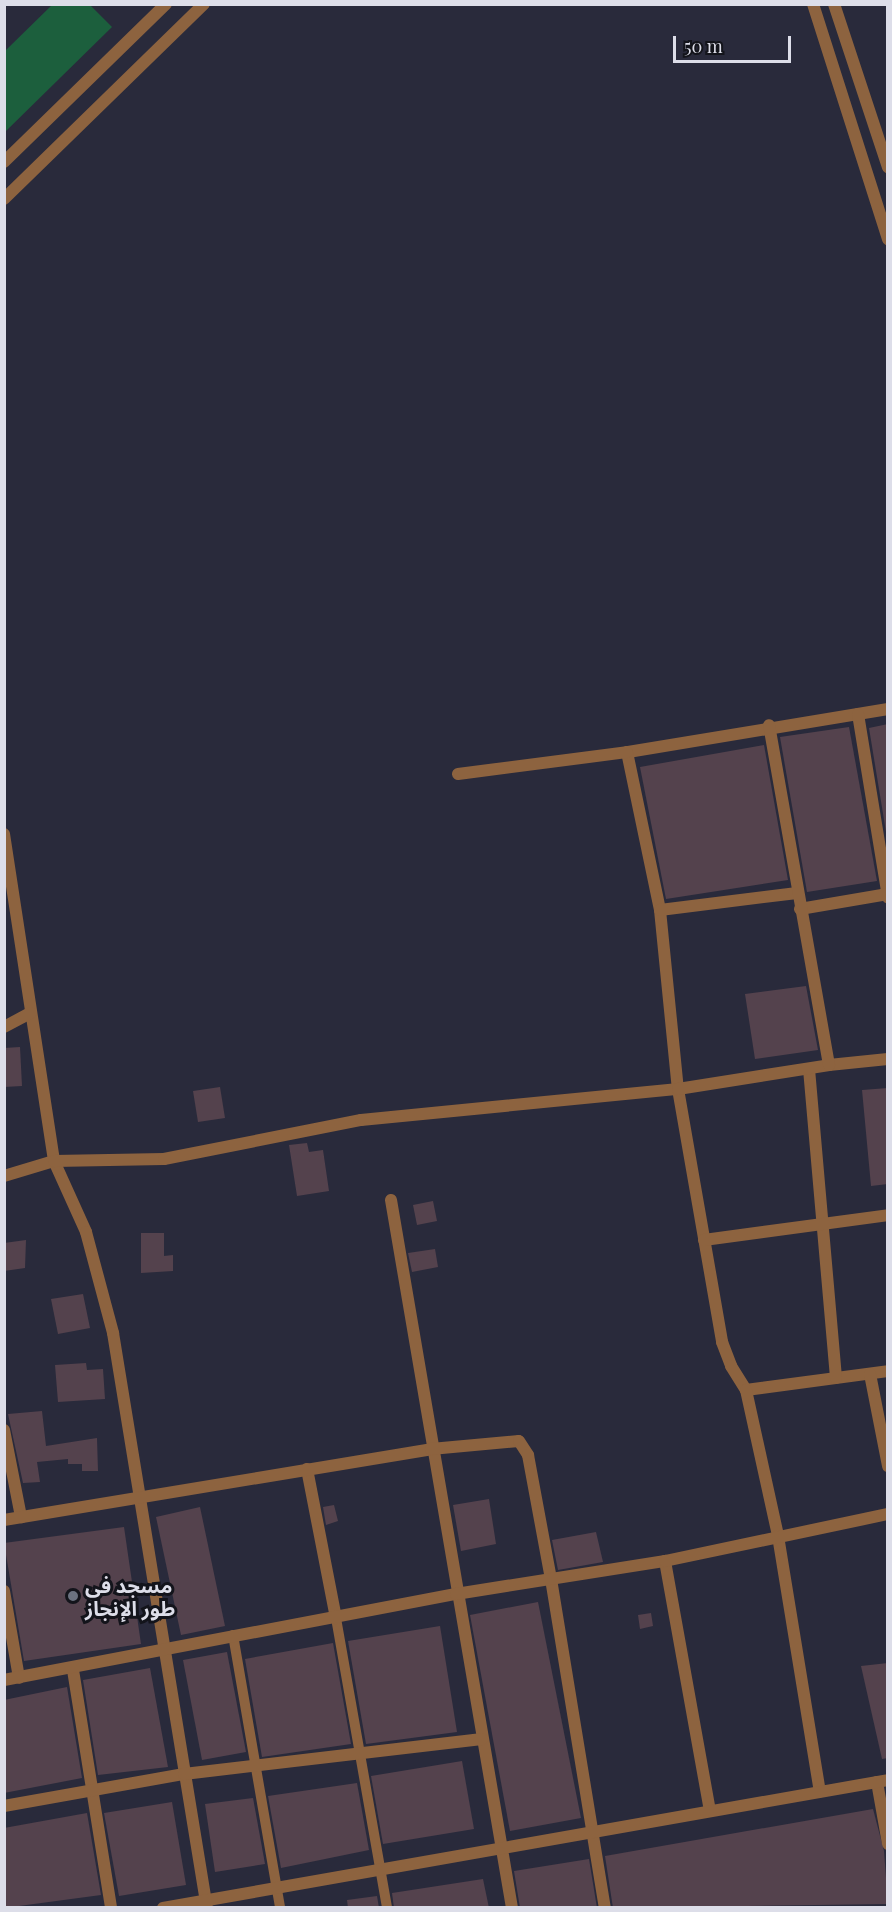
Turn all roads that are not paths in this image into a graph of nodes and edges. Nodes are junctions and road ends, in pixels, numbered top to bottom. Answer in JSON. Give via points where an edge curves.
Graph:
{"nodes":[{"id":1,"x":166,"y":4,"type":"edge"},
{"id":2,"x":204,"y":4,"type":"edge"},
{"id":3,"x":813,"y":4,"type":"edge"},
{"id":4,"x":834,"y":4,"type":"edge"},
{"id":5,"x":4,"y":162,"type":"edge"},
{"id":6,"x":888,"y":166,"type":"edge"},
{"id":7,"x":4,"y":199,"type":"edge"},
{"id":8,"x":888,"y":239,"type":"edge"},
{"id":9,"x":888,"y":709,"type":"edge"},
{"id":10,"x":858,"y":714,"type":"junction"},
{"id":11,"x":769,"y":725,"type":"junction"},
{"id":12,"x":627,"y":752,"type":"junction"},
{"id":13,"x":458,"y":774,"type":"dead end"},
{"id":14,"x":4,"y":834,"type":"edge"},
{"id":15,"x":797,"y":893,"type":"junction"},
{"id":16,"x":887,"y":895,"type":"edge"},
{"id":17,"x":800,"y":909,"type":"junction"},
{"id":18,"x":660,"y":910,"type":"junction"},
{"id":19,"x":30,"y":1013,"type":"junction"},
{"id":20,"x":4,"y":1027,"type":"edge"},
{"id":21,"x":888,"y":1059,"type":"edge"},
{"id":22,"x":829,"y":1065,"type":"junction"},
{"id":23,"x":808,"y":1069,"type":"junction"},
{"id":24,"x":678,"y":1089,"type":"junction"},
{"id":25,"x":54,"y":1161,"type":"junction"},
{"id":26,"x":4,"y":1176,"type":"edge"},
{"id":27,"x":391,"y":1200,"type":"dead end"},
{"id":28,"x":888,"y":1215,"type":"edge"},
{"id":29,"x":821,"y":1226,"type":"junction"},
{"id":30,"x":704,"y":1240,"type":"junction"},
{"id":31,"x":888,"y":1371,"type":"edge"},
{"id":32,"x":870,"y":1374,"type":"junction"},
{"id":33,"x":836,"y":1378,"type":"junction"},
{"id":34,"x":746,"y":1390,"type":"junction"},
{"id":35,"x":4,"y":1430,"type":"edge"},
{"id":36,"x":431,"y":1449,"type":"junction"},
{"id":37,"x":888,"y":1466,"type":"edge"},
{"id":38,"x":307,"y":1469,"type":"junction"},
{"id":39,"x":136,"y":1497,"type":"junction"},
{"id":40,"x":888,"y":1514,"type":"edge"},
{"id":41,"x":21,"y":1517,"type":"junction"},
{"id":42,"x":4,"y":1520,"type":"edge"},
{"id":43,"x":778,"y":1536,"type":"junction"},
{"id":44,"x":665,"y":1561,"type":"junction"},
{"id":45,"x":551,"y":1579,"type":"junction"},
{"id":46,"x":4,"y":1591,"type":"edge"},
{"id":47,"x":456,"y":1594,"type":"junction"},
{"id":48,"x":336,"y":1618,"type":"junction"},
{"id":49,"x":233,"y":1635,"type":"junction"},
{"id":50,"x":163,"y":1653,"type":"junction"},
{"id":51,"x":73,"y":1670,"type":"junction"},
{"id":52,"x":19,"y":1678,"type":"junction"},
{"id":53,"x":4,"y":1680,"type":"edge"},
{"id":54,"x":482,"y":1739,"type":"junction"},
{"id":55,"x":360,"y":1756,"type":"junction"},
{"id":56,"x":255,"y":1769,"type":"junction"},
{"id":57,"x":184,"y":1774,"type":"junction"},
{"id":58,"x":882,"y":1781,"type":"edge"},
{"id":59,"x":94,"y":1790,"type":"junction"},
{"id":60,"x":820,"y":1792,"type":"junction"},
{"id":61,"x":4,"y":1806,"type":"edge"},
{"id":62,"x":710,"y":1811,"type":"junction"},
{"id":63,"x":591,"y":1832,"type":"junction"},
{"id":64,"x":888,"y":1844,"type":"edge"},
{"id":65,"x":501,"y":1848,"type":"junction"},
{"id":66,"x":380,"y":1869,"type":"junction"},
{"id":67,"x":276,"y":1888,"type":"junction"},
{"id":68,"x":207,"y":1904,"type":"edge"},
{"id":69,"x":111,"y":1908,"type":"edge"},
{"id":70,"x":163,"y":1908,"type":"edge"},
{"id":71,"x":280,"y":1908,"type":"edge"},
{"id":72,"x":387,"y":1908,"type":"edge"},
{"id":73,"x":512,"y":1908,"type":"edge"},
{"id":74,"x":604,"y":1908,"type":"edge"}],
"edges":[{"from":1,"to":5,"type":"street"},
{"from":2,"to":7,"type":"street"},
{"from":3,"to":8,"type":"street"},
{"from":4,"to":6,"type":"street"},
{"from":9,"to":10,"type":"street"},
{"from":10,"to":11,"type":"street"},
{"from":10,"to":16,"type":"street"},
{"from":11,"to":12,"type":"street"},
{"from":11,"to":15,"type":"street"},
{"from":12,"to":13,"type":"street"},
{"from":12,"to":18,"type":"street"},
{"from":14,"to":19,"type":"street"},
{"from":15,"to":17,"type":"street"},
{"from":15,"to":18,"type":"street"},
{"from":16,"to":17,"type":"street"},
{"from":17,"to":22,"type":"street"},
{"from":18,"to":24,"type":"street"},
{"from":19,"to":20,"type":"street"},
{"from":19,"to":25,"type":"street"},
{"from":21,"to":22,"type":"street"},
{"from":22,"to":23,"type":"street"},
{"from":23,"to":24,"type":"street"},
{"from":23,"to":29,"type":"street"},
{"from":24,"to":25,"type":"street","via":[[361,1120],[164,1159]]},
{"from":24,"to":30,"type":"street"},
{"from":25,"to":26,"type":"street"},
{"from":25,"to":39,"type":"street","via":[[76,1207],[103,1288]]},
{"from":27,"to":36,"type":"street"},
{"from":28,"to":29,"type":"street"},
{"from":29,"to":30,"type":"street"},
{"from":29,"to":33,"type":"street"},
{"from":30,"to":34,"type":"street","via":[[722,1342]]},
{"from":31,"to":32,"type":"street"},
{"from":32,"to":33,"type":"street"},
{"from":32,"to":37,"type":"street"},
{"from":33,"to":34,"type":"street"},
{"from":34,"to":43,"type":"street"},
{"from":35,"to":41,"type":"street"},
{"from":36,"to":38,"type":"street"},
{"from":36,"to":45,"type":"street","via":[[519,1440],[528,1455]]},
{"from":36,"to":47,"type":"street"},
{"from":38,"to":39,"type":"street"},
{"from":38,"to":48,"type":"street"},
{"from":39,"to":41,"type":"street"},
{"from":39,"to":50,"type":"street"},
{"from":40,"to":43,"type":"street"},
{"from":41,"to":42,"type":"street"},
{"from":43,"to":44,"type":"street"},
{"from":43,"to":60,"type":"street"},
{"from":44,"to":45,"type":"street"},
{"from":44,"to":62,"type":"street"},
{"from":45,"to":47,"type":"street"},
{"from":45,"to":63,"type":"street"},
{"from":46,"to":52,"type":"street"},
{"from":47,"to":48,"type":"street"},
{"from":47,"to":54,"type":"street"},
{"from":48,"to":49,"type":"street"},
{"from":48,"to":55,"type":"street"},
{"from":49,"to":50,"type":"street"},
{"from":49,"to":56,"type":"street"},
{"from":50,"to":51,"type":"street"},
{"from":50,"to":57,"type":"street"},
{"from":51,"to":52,"type":"street"},
{"from":51,"to":59,"type":"street"},
{"from":52,"to":53,"type":"street"},
{"from":54,"to":55,"type":"street"},
{"from":54,"to":65,"type":"street"},
{"from":55,"to":56,"type":"street"},
{"from":55,"to":66,"type":"street"},
{"from":56,"to":57,"type":"street"},
{"from":56,"to":67,"type":"street"},
{"from":57,"to":59,"type":"street"},
{"from":57,"to":68,"type":"street"},
{"from":58,"to":60,"type":"street"},
{"from":58,"to":64,"type":"street"},
{"from":59,"to":61,"type":"street"},
{"from":59,"to":69,"type":"street"},
{"from":60,"to":62,"type":"street"},
{"from":62,"to":63,"type":"street"},
{"from":63,"to":65,"type":"street"},
{"from":63,"to":74,"type":"street"},
{"from":65,"to":66,"type":"street"},
{"from":65,"to":73,"type":"street"},
{"from":66,"to":67,"type":"street"},
{"from":66,"to":72,"type":"street"},
{"from":67,"to":68,"type":"street"},
{"from":67,"to":71,"type":"street"},
{"from":68,"to":70,"type":"street"}]}
